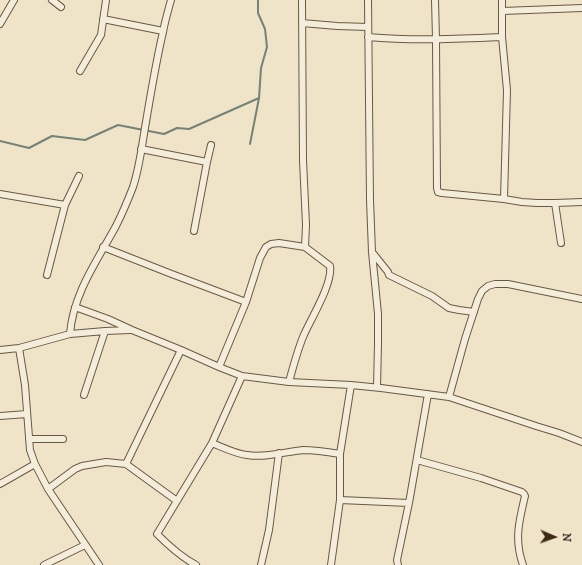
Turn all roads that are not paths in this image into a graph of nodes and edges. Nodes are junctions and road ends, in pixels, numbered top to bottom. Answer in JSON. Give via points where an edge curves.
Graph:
{"nodes":[{"id":1,"x":14,"y":0,"type":"edge"},
{"id":2,"x":52,"y":0,"type":"edge"},
{"id":3,"x":106,"y":0,"type":"edge"},
{"id":4,"x":171,"y":0,"type":"edge"},
{"id":5,"x":302,"y":0,"type":"edge"},
{"id":6,"x":368,"y":0,"type":"edge"},
{"id":7,"x":435,"y":0,"type":"edge"},
{"id":8,"x":502,"y":0,"type":"edge"},
{"id":9,"x":61,"y":7,"type":"dead end"},
{"id":10,"x":582,"y":8,"type":"edge"},
{"id":11,"x":502,"y":11,"type":"junction"},
{"id":12,"x":103,"y":19,"type":"junction"},
{"id":13,"x":302,"y":23,"type":"junction"},
{"id":14,"x":0,"y":24,"type":"edge"},
{"id":15,"x":368,"y":27,"type":"junction"},
{"id":16,"x":163,"y":31,"type":"junction"},
{"id":17,"x":368,"y":37,"type":"junction"},
{"id":18,"x":502,"y":37,"type":"junction"},
{"id":19,"x":436,"y":39,"type":"junction"},
{"id":20,"x":80,"y":71,"type":"dead end"},
{"id":21,"x":211,"y":145,"type":"dead end"},
{"id":22,"x":142,"y":149,"type":"junction"},
{"id":23,"x":207,"y":162,"type":"junction"},
{"id":24,"x":79,"y":176,"type":"dead end"},
{"id":25,"x":0,"y":194,"type":"edge"},
{"id":26,"x":504,"y":199,"type":"junction"},
{"id":27,"x":582,"y":202,"type":"edge"},
{"id":28,"x":555,"y":203,"type":"junction"},
{"id":29,"x":65,"y":205,"type":"junction"},
{"id":30,"x":194,"y":231,"type":"dead end"},
{"id":31,"x":561,"y":243,"type":"dead end"},
{"id":32,"x":103,"y":247,"type":"junction"},
{"id":33,"x":305,"y":247,"type":"junction"},
{"id":34,"x":372,"y":252,"type":"junction"},
{"id":35,"x":46,"y":275,"type":"dead end"},
{"id":36,"x":582,"y":299,"type":"edge"},
{"id":37,"x":246,"y":302,"type":"junction"},
{"id":38,"x":75,"y":308,"type":"junction"},
{"id":39,"x":474,"y":312,"type":"junction"},
{"id":40,"x":132,"y":330,"type":"junction"},
{"id":41,"x":106,"y":331,"type":"junction"},
{"id":42,"x":70,"y":334,"type":"junction"},
{"id":43,"x":19,"y":348,"type":"junction"},
{"id":44,"x":0,"y":350,"type":"edge"},
{"id":45,"x":181,"y":350,"type":"junction"},
{"id":46,"x":219,"y":367,"type":"junction"},
{"id":47,"x":242,"y":376,"type":"junction"},
{"id":48,"x":289,"y":382,"type":"junction"},
{"id":49,"x":351,"y":385,"type":"junction"},
{"id":50,"x":377,"y":387,"type":"junction"},
{"id":51,"x":428,"y":394,"type":"junction"},
{"id":52,"x":84,"y":395,"type":"dead end"},
{"id":53,"x":449,"y":397,"type":"junction"},
{"id":54,"x":27,"y":414,"type":"junction"},
{"id":55,"x":0,"y":416,"type":"edge"},
{"id":56,"x":29,"y":439,"type":"junction"},
{"id":57,"x":63,"y":439,"type":"dead end"},
{"id":58,"x":582,"y":442,"type":"edge"},
{"id":59,"x":212,"y":443,"type":"junction"},
{"id":60,"x":279,"y":453,"type":"junction"},
{"id":61,"x":340,"y":454,"type":"junction"},
{"id":62,"x":417,"y":460,"type":"junction"},
{"id":63,"x":35,"y":464,"type":"junction"},
{"id":64,"x":126,"y":464,"type":"junction"},
{"id":65,"x":0,"y":484,"type":"edge"},
{"id":66,"x":48,"y":489,"type":"junction"},
{"id":67,"x":340,"y":500,"type":"junction"},
{"id":68,"x":178,"y":501,"type":"junction"},
{"id":69,"x":409,"y":503,"type":"junction"},
{"id":70,"x":85,"y":545,"type":"junction"},
{"id":71,"x":44,"y":565,"type":"edge"},
{"id":72,"x":99,"y":565,"type":"edge"},
{"id":73,"x":196,"y":565,"type":"edge"},
{"id":74,"x":261,"y":565,"type":"edge"},
{"id":75,"x":331,"y":565,"type":"edge"},
{"id":76,"x":398,"y":565,"type":"edge"},
{"id":77,"x":523,"y":565,"type":"edge"}],
"edges":[{"from":1,"to":14,"type":"street"},
{"from":2,"to":9,"type":"street"},
{"from":3,"to":12,"type":"street"},
{"from":4,"to":16,"type":"street"},
{"from":5,"to":13,"type":"street"},
{"from":6,"to":15,"type":"street"},
{"from":7,"to":19,"type":"street"},
{"from":8,"to":11,"type":"street"},
{"from":10,"to":11,"type":"street"},
{"from":11,"to":18,"type":"street"},
{"from":12,"to":16,"type":"street"},
{"from":12,"to":20,"type":"street","via":[[101,35]]},
{"from":13,"to":15,"type":"street"},
{"from":13,"to":33,"type":"street"},
{"from":15,"to":17,"type":"street"},
{"from":16,"to":22,"type":"street"},
{"from":17,"to":19,"type":"street"},
{"from":17,"to":34,"type":"street"},
{"from":18,"to":19,"type":"street"},
{"from":18,"to":26,"type":"street","via":[[506,90]]},
{"from":19,"to":26,"type":"street","via":[[438,192]]},
{"from":21,"to":23,"type":"street"},
{"from":22,"to":23,"type":"street"},
{"from":22,"to":32,"type":"street","via":[[126,206]]},
{"from":23,"to":30,"type":"street"},
{"from":24,"to":29,"type":"street"},
{"from":25,"to":29,"type":"street"},
{"from":26,"to":28,"type":"street"},
{"from":27,"to":28,"type":"street"},
{"from":28,"to":31,"type":"street"},
{"from":29,"to":35,"type":"street"},
{"from":32,"to":37,"type":"street"},
{"from":32,"to":38,"type":"street"},
{"from":33,"to":37,"type":"street","via":[[279,243],[266,247]]},
{"from":33,"to":48,"type":"street","via":[[330,266],[331,271],[303,336]]},
{"from":34,"to":39,"type":"street","via":[[389,275],[432,296],[449,308]]},
{"from":34,"to":50,"type":"street","via":[[378,314]]},
{"from":36,"to":39,"type":"street","via":[[508,284],[495,284],[482,291]]},
{"from":37,"to":46,"type":"street"},
{"from":38,"to":40,"type":"street"},
{"from":38,"to":42,"type":"street"},
{"from":39,"to":53,"type":"street"},
{"from":40,"to":41,"type":"street"},
{"from":40,"to":45,"type":"street"},
{"from":41,"to":42,"type":"street"},
{"from":41,"to":52,"type":"street"},
{"from":42,"to":43,"type":"street"},
{"from":43,"to":44,"type":"street"},
{"from":43,"to":54,"type":"street"},
{"from":45,"to":46,"type":"street"},
{"from":45,"to":64,"type":"street"},
{"from":46,"to":47,"type":"street"},
{"from":47,"to":48,"type":"street"},
{"from":47,"to":59,"type":"street"},
{"from":48,"to":49,"type":"street"},
{"from":49,"to":50,"type":"street"},
{"from":49,"to":61,"type":"street"},
{"from":50,"to":51,"type":"street"},
{"from":51,"to":53,"type":"street"},
{"from":51,"to":62,"type":"street"},
{"from":53,"to":58,"type":"street"},
{"from":54,"to":55,"type":"street"},
{"from":54,"to":56,"type":"street"},
{"from":56,"to":57,"type":"street"},
{"from":56,"to":63,"type":"street"},
{"from":59,"to":60,"type":"street","via":[[246,455]]},
{"from":59,"to":68,"type":"street"},
{"from":60,"to":61,"type":"street","via":[[304,450]]},
{"from":60,"to":74,"type":"street","via":[[269,530]]},
{"from":61,"to":67,"type":"street"},
{"from":62,"to":69,"type":"street"},
{"from":62,"to":77,"type":"street","via":[[522,492],[525,496],[520,517],[518,546]]},
{"from":63,"to":65,"type":"street"},
{"from":63,"to":66,"type":"street"},
{"from":64,"to":66,"type":"street","via":[[106,462],[82,466]]},
{"from":64,"to":68,"type":"street"},
{"from":66,"to":70,"type":"street"},
{"from":67,"to":69,"type":"street"},
{"from":67,"to":75,"type":"street"},
{"from":68,"to":73,"type":"street","via":[[157,534],[170,547]]},
{"from":69,"to":76,"type":"street"},
{"from":70,"to":71,"type":"street"},
{"from":70,"to":72,"type":"street"}]}
